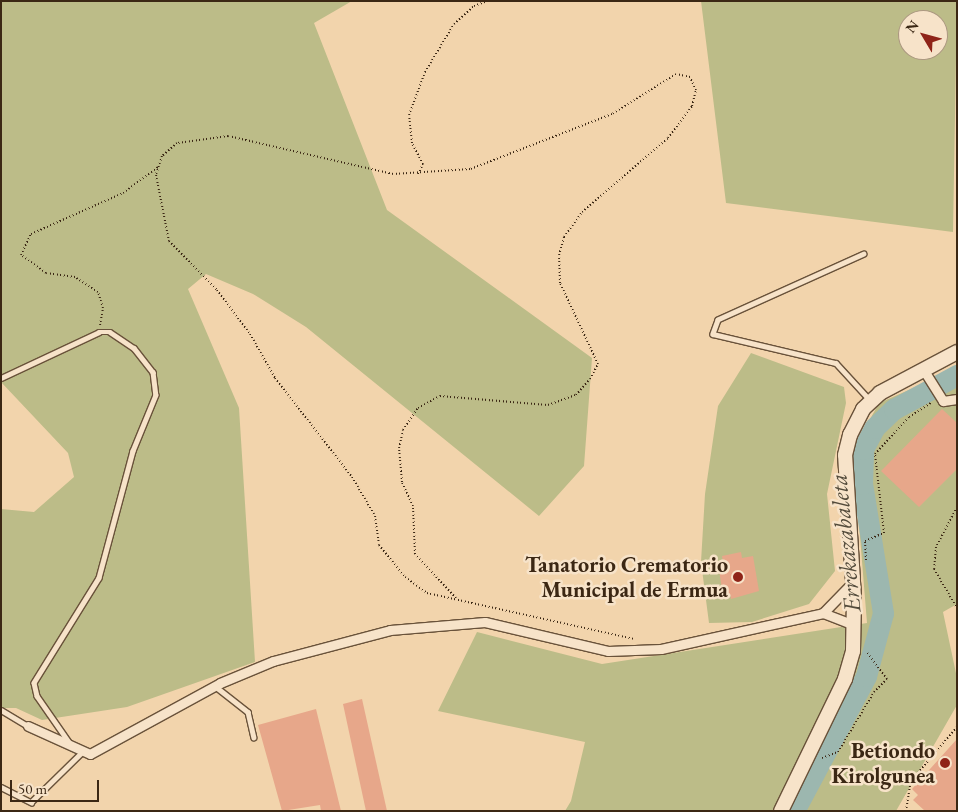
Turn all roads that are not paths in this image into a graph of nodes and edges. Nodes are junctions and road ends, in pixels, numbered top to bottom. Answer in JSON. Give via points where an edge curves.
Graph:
{"nodes":[{"id":1,"x":864,"y":254,"type":"dead end"},
{"id":2,"x":957,"y":352,"type":"edge"},
{"id":3,"x":926,"y":374,"type":"junction"},
{"id":4,"x":1,"y":378,"type":"edge"},
{"id":5,"x":957,"y":399,"type":"edge"},
{"id":6,"x":870,"y":400,"type":"junction"},
{"id":7,"x":854,"y":580,"type":"junction"},
{"id":8,"x":823,"y":613,"type":"junction"},
{"id":9,"x":854,"y":625,"type":"junction"},
{"id":10,"x":215,"y":686,"type":"junction"},
{"id":11,"x":1,"y":710,"type":"edge"},
{"id":12,"x":28,"y":726,"type":"joint"},
{"id":13,"x":254,"y":737,"type":"dead end"},
{"id":14,"x":71,"y":746,"type":"junction"},
{"id":15,"x":84,"y":751,"type":"junction"},
{"id":16,"x":1,"y":787,"type":"edge"},
{"id":17,"x":781,"y":811,"type":"edge"}],
"edges":[{"from":1,"to":6,"type":"lane","via":[[718,320],[713,334],[836,363]]},
{"from":2,"to":3,"type":"main road"},
{"from":3,"to":5,"type":"street","via":[[943,401]]},
{"from":3,"to":6,"type":"main road","via":[[896,381]]},
{"from":4,"to":14,"type":"lane","via":[[99,332],[110,332],[134,348],[153,372],[156,395],[133,451],[99,578],[34,683],[37,696]]},
{"from":6,"to":7,"type":"main road","via":[[856,419],[845,455]]},
{"from":7,"to":8,"type":"street"},
{"from":7,"to":9,"type":"main road"},
{"from":8,"to":9,"type":"street"},
{"from":8,"to":10,"type":"street","via":[[661,649],[608,651],[485,622],[452,622],[390,630],[305,650]]},
{"from":9,"to":17,"type":"main road","via":[[846,679]]},
{"from":10,"to":13,"type":"lane","via":[[248,712]]},
{"from":10,"to":15,"type":"street","via":[[90,754]]},
{"from":11,"to":12,"type":"lane"},
{"from":12,"to":14,"type":"street"},
{"from":14,"to":15,"type":"street"},
{"from":15,"to":16,"type":"lane","via":[[31,802]]}]}
